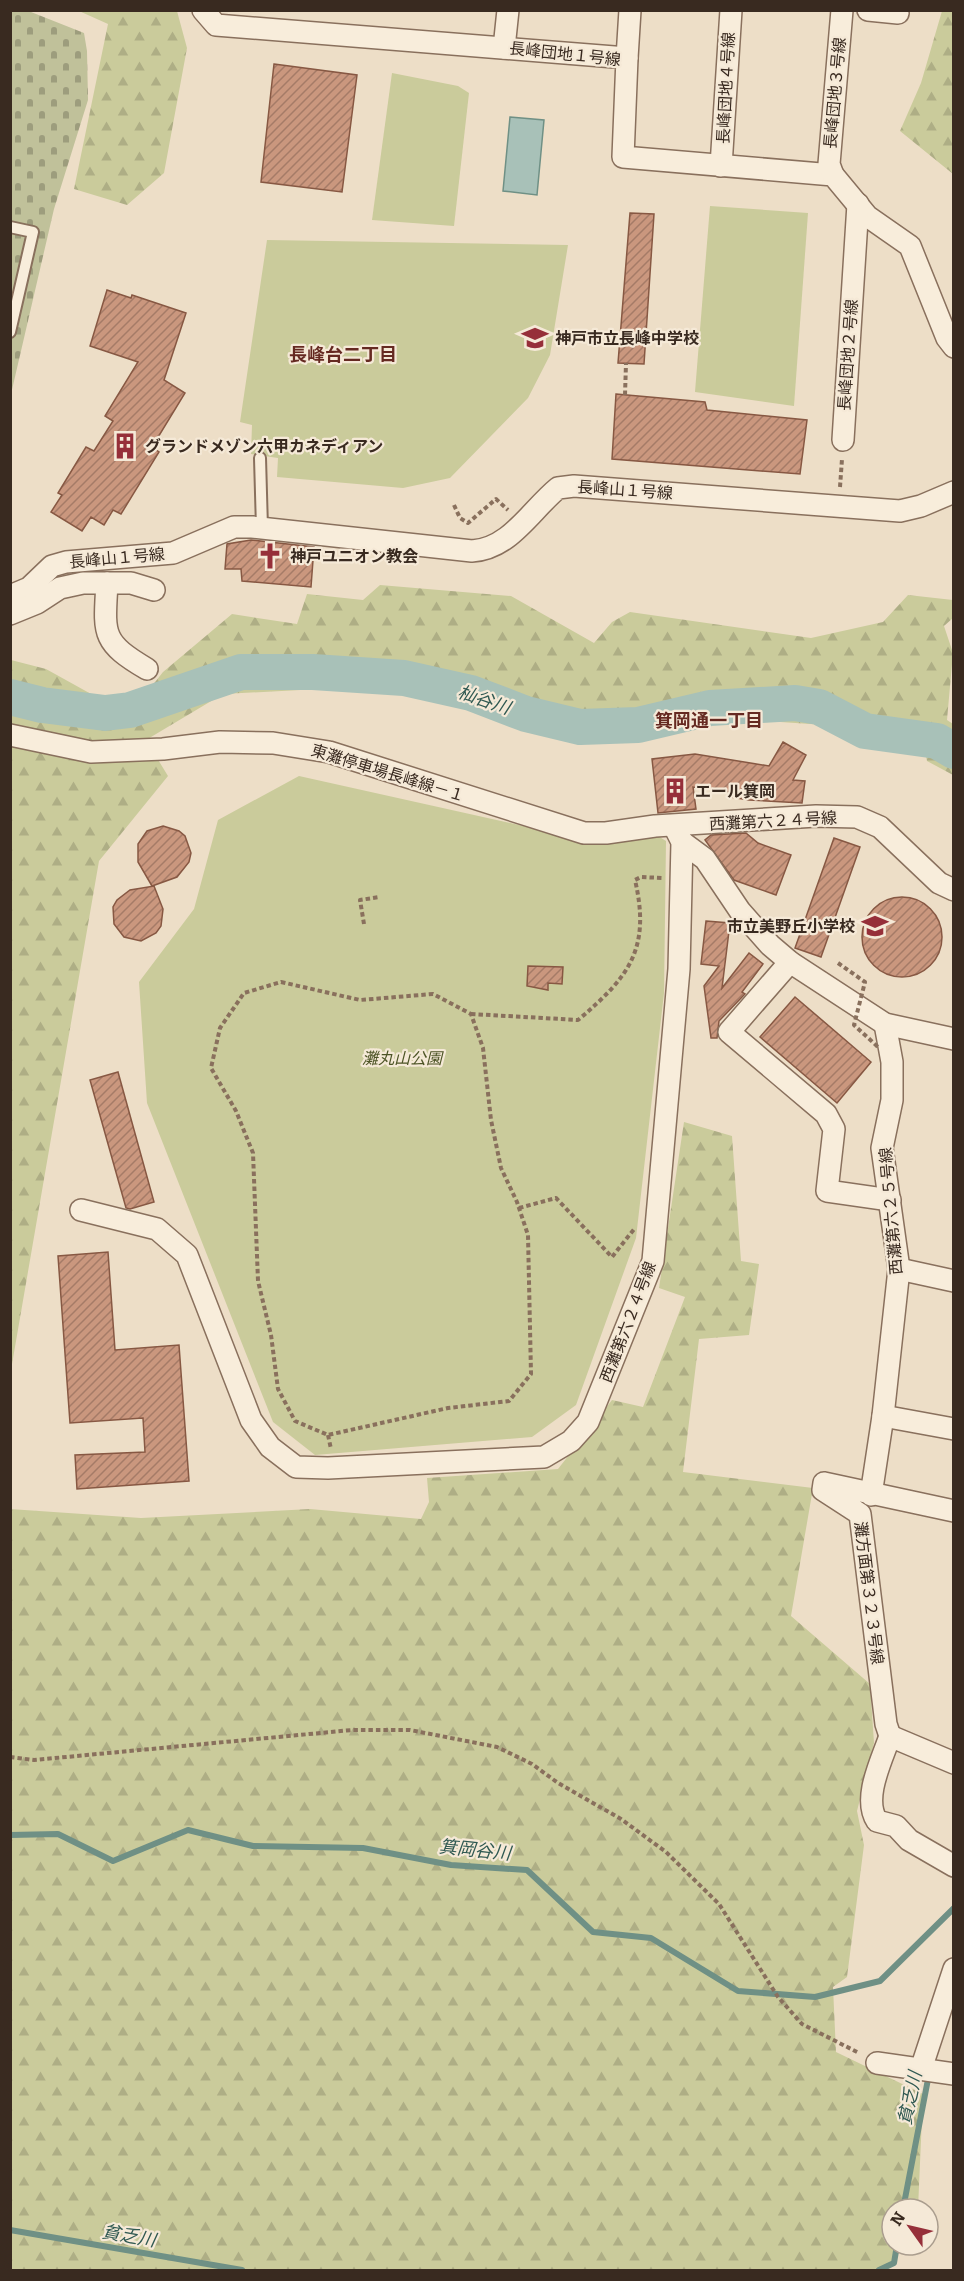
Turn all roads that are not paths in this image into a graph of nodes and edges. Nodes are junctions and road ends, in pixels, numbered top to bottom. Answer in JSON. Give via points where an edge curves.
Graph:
{"nodes":[{"id":1,"x":203,"y":10,"type":"edge"},
{"id":2,"x":508,"y":10,"type":"edge"},
{"id":3,"x":630,"y":10,"type":"edge"},
{"id":4,"x":730,"y":10,"type":"edge"},
{"id":5,"x":842,"y":10,"type":"edge"},
{"id":6,"x":868,"y":10,"type":"edge"},
{"id":7,"x":898,"y":13,"type":"dead end"},
{"id":8,"x":504,"y":48,"type":"junction"},
{"id":9,"x":627,"y":58,"type":"junction"},
{"id":10,"x":721,"y":166,"type":"junction"},
{"id":11,"x":833,"y":175,"type":"junction"},
{"id":12,"x":858,"y":204,"type":"junction"},
{"id":13,"x":10,"y":227,"type":"edge"},
{"id":14,"x":10,"y":332,"type":"edge"},
{"id":15,"x":954,"y":347,"type":"edge"},
{"id":16,"x":843,"y":440,"type":"road end"},
{"id":17,"x":260,"y":458,"type":"dead end"},
{"id":18,"x":954,"y":492,"type":"edge"},
{"id":19,"x":261,"y":528,"type":"junction"},
{"id":20,"x":106,"y":584,"type":"junction"},
{"id":21,"x":154,"y":590,"type":"dead end"},
{"id":22,"x":10,"y":596,"type":"edge"},
{"id":23,"x":10,"y":614,"type":"edge"},
{"id":24,"x":147,"y":669,"type":"dead end"},
{"id":25,"x":10,"y":735,"type":"edge"},
{"id":26,"x":584,"y":833,"type":"joint"},
{"id":27,"x":678,"y":834,"type":"junction"},
{"id":28,"x":954,"y":890,"type":"edge"},
{"id":29,"x":790,"y":962,"type":"junction"},
{"id":30,"x":885,"y":1024,"type":"junction"},
{"id":31,"x":954,"y":1039,"type":"edge"},
{"id":32,"x":890,"y":1200,"type":"junction"},
{"id":33,"x":81,"y":1210,"type":"dead end"},
{"id":34,"x":898,"y":1269,"type":"junction"},
{"id":35,"x":954,"y":1281,"type":"edge"},
{"id":36,"x":883,"y":1416,"type":"junction"},
{"id":37,"x":954,"y":1430,"type":"edge"},
{"id":38,"x":872,"y":1495,"type":"junction"},
{"id":39,"x":954,"y":1511,"type":"edge"},
{"id":40,"x":890,"y":1736,"type":"junction"},
{"id":41,"x":954,"y":1763,"type":"edge"},
{"id":42,"x":954,"y":1866,"type":"edge"},
{"id":43,"x":954,"y":1968,"type":"edge"},
{"id":44,"x":877,"y":2063,"type":"road end"},
{"id":45,"x":921,"y":2069,"type":"junction"},
{"id":46,"x":954,"y":2074,"type":"edge"}],
"edges":[{"from":1,"to":8,"type":"street","name":"長峰団地１号線","via":[[216,25]]},
{"from":2,"to":8,"type":"street"},
{"from":3,"to":9,"type":"street"},
{"from":4,"to":10,"type":"street","name":"長峰団地４号線"},
{"from":5,"to":11,"type":"street","name":"長峰団地３号線","via":[[829,164]]},
{"from":6,"to":7,"type":"street"},
{"from":8,"to":9,"type":"street","name":"長峰団地１号線"},
{"from":9,"to":10,"type":"street","name":"長峰団地１号線","via":[[623,157]]},
{"from":10,"to":11,"type":"street","name":"長峰団地１号線"},
{"from":11,"to":12,"type":"street"},
{"from":12,"to":15,"type":"street","via":[[867,216],[910,246]]},
{"from":12,"to":16,"type":"street","name":"長峰団地２号線"},
{"from":13,"to":14,"type":"lane","via":[[33,232]]},
{"from":17,"to":19,"type":"lane"},
{"from":18,"to":19,"type":"street","name":"長峰山１号線","via":[[911,510],[574,486],[558,488],[507,539],[486,550],[472,551]]},
{"from":19,"to":22,"type":"street","name":"長峰山１号線","via":[[234,527],[173,553],[59,564],[29,588]]},
{"from":20,"to":21,"type":"street","via":[[131,583]]},
{"from":20,"to":23,"type":"street","via":[[60,588]]},
{"from":20,"to":24,"type":"street","via":[[107,636],[122,655]]},
{"from":25,"to":26,"type":"street","name":"東灘停車場長峰線－１","via":[[91,752],[220,742],[273,743],[318,750]]},
{"from":26,"to":27,"type":"street","name":"西灘第六２４号線"},
{"from":27,"to":28,"type":"street","name":"西灘第六２４号線","via":[[816,816],[857,817],[880,827],[939,883]]},
{"from":27,"to":29,"type":"street","via":[[705,859],[740,911]]},
{"from":27,"to":33,"type":"street","name":"西灘第六２４号線","via":[[679,969],[653,1262],[588,1422],[571,1441],[544,1457],[296,1467],[270,1447],[251,1420],[187,1255],[157,1229]]},
{"from":29,"to":30,"type":"street"},
{"from":29,"to":32,"type":"street","via":[[729,1032],[826,1114],[834,1129],[827,1191]]},
{"from":30,"to":31,"type":"street"},
{"from":30,"to":32,"type":"street","name":"西灘第六２５号線","via":[[892,1062],[892,1100],[882,1148]]},
{"from":32,"to":34,"type":"street","name":"西灘第六２５号線"},
{"from":34,"to":35,"type":"street"},
{"from":34,"to":36,"type":"street","name":"西灘第六２５号線"},
{"from":36,"to":37,"type":"street"},
{"from":36,"to":38,"type":"street","name":"西灘第六２５号線"},
{"from":38,"to":39,"type":"street"},
{"from":38,"to":40,"type":"street","name":"灘方面第３２３号線","via":[[824,1483],[823,1490],[860,1514],[885,1724]]},
{"from":40,"to":41,"type":"street"},
{"from":40,"to":42,"type":"street","via":[[872,1794],[871,1812],[877,1821],[896,1826],[909,1840]]},
{"from":43,"to":45,"type":"street"},
{"from":44,"to":45,"type":"street"},
{"from":45,"to":46,"type":"street"}]}
